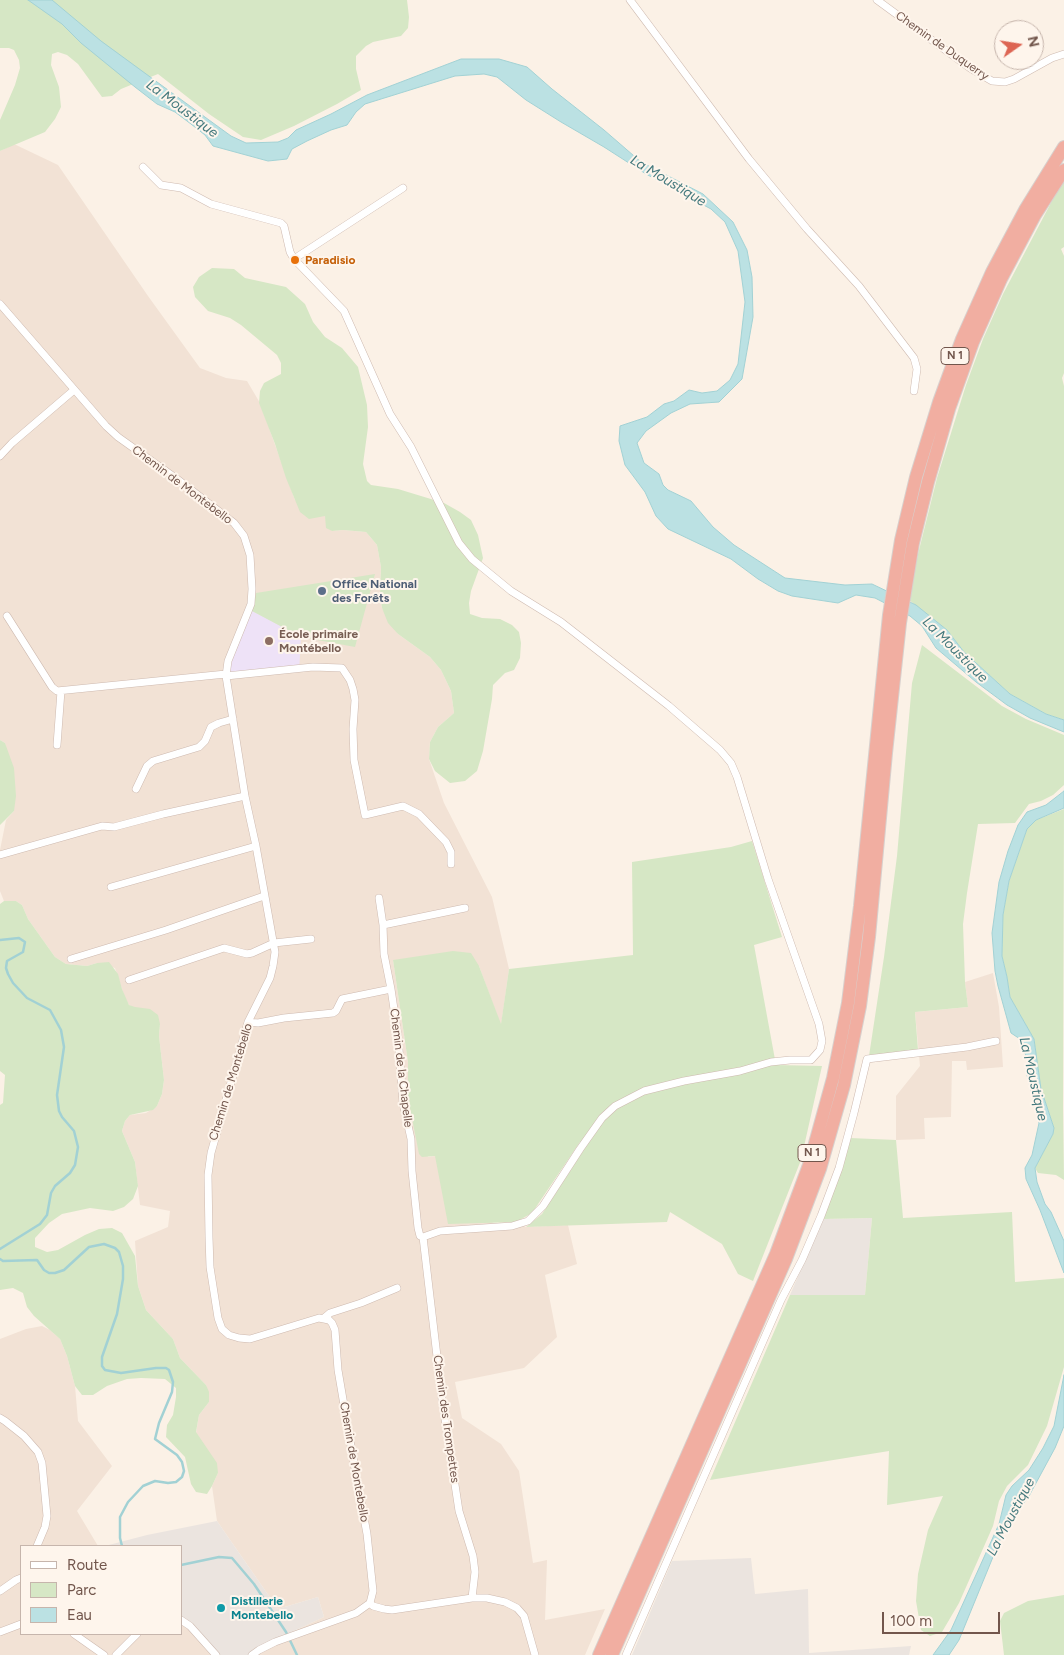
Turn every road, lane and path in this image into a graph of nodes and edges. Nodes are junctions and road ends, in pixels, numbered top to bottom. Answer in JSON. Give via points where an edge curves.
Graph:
{"nodes":[{"id":1,"x":630,"y":0,"type":"edge"},
{"id":2,"x":877,"y":0,"type":"edge"},
{"id":3,"x":1064,"y":54,"type":"edge"},
{"id":4,"x":1064,"y":147,"type":"edge"},
{"id":5,"x":143,"y":167,"type":"dead end"},
{"id":6,"x":1064,"y":170,"type":"edge"},
{"id":7,"x":403,"y":188,"type":"dead end"},
{"id":8,"x":294,"y":259,"type":"junction"},
{"id":9,"x":0,"y":304,"type":"edge"},
{"id":10,"x":74,"y":390,"type":"junction"},
{"id":11,"x":914,"y":391,"type":"dead end"},
{"id":12,"x":0,"y":456,"type":"edge"},
{"id":13,"x":7,"y":616,"type":"dead end"},
{"id":14,"x":226,"y":675,"type":"junction"},
{"id":15,"x":61,"y":691,"type":"junction"},
{"id":16,"x":233,"y":719,"type":"junction"},
{"id":17,"x":57,"y":745,"type":"dead end"},
{"id":18,"x":136,"y":789,"type":"dead end"},
{"id":19,"x":245,"y":796,"type":"junction"},
{"id":20,"x":256,"y":846,"type":"junction"},
{"id":21,"x":0,"y":855,"type":"edge"},
{"id":22,"x":452,"y":864,"type":"dead end"},
{"id":23,"x":111,"y":887,"type":"dead end"},
{"id":24,"x":264,"y":896,"type":"junction"},
{"id":25,"x":379,"y":898,"type":"dead end"},
{"id":26,"x":465,"y":908,"type":"dead end"},
{"id":27,"x":383,"y":925,"type":"junction"},
{"id":28,"x":311,"y":939,"type":"dead end"},
{"id":29,"x":274,"y":943,"type":"junction"},
{"id":30,"x":71,"y":959,"type":"dead end"},
{"id":31,"x":129,"y":980,"type":"dead end"},
{"id":32,"x":391,"y":989,"type":"junction"},
{"id":33,"x":248,"y":1022,"type":"junction"},
{"id":34,"x":996,"y":1041,"type":"dead end"},
{"id":35,"x":423,"y":1237,"type":"junction"},
{"id":36,"x":397,"y":1288,"type":"dead end"},
{"id":37,"x":324,"y":1318,"type":"junction"},
{"id":38,"x":0,"y":1418,"type":"edge"},
{"id":39,"x":37,"y":1545,"type":"edge"},
{"id":40,"x":20,"y":1578,"type":"edge"},
{"id":41,"x":0,"y":1592,"type":"edge"},
{"id":42,"x":472,"y":1598,"type":"junction"},
{"id":43,"x":370,"y":1603,"type":"junction"},
{"id":44,"x":182,"y":1621,"type":"edge"},
{"id":45,"x":20,"y":1624,"type":"edge"},
{"id":46,"x":0,"y":1632,"type":"edge"},
{"id":47,"x":75,"y":1635,"type":"edge"},
{"id":48,"x":136,"y":1635,"type":"edge"},
{"id":49,"x":104,"y":1655,"type":"edge"},
{"id":50,"x":116,"y":1655,"type":"edge"},
{"id":51,"x":216,"y":1655,"type":"edge"},
{"id":52,"x":252,"y":1655,"type":"edge"},
{"id":53,"x":535,"y":1655,"type":"edge"},
{"id":54,"x":599,"y":1655,"type":"edge"},
{"id":55,"x":612,"y":1655,"type":"edge"},
{"id":56,"x":626,"y":1655,"type":"edge"}],
"edges":[{"from":1,"to":11,"type":"street","via":[[749,158],[859,286],[914,358],[917,369]]},
{"from":2,"to":3,"type":"street","name":"Chemin de Duquerry","via":[[992,81],[1014,79]]},
{"from":4,"to":54,"type":"highway","number":"N 1","via":[[1016,225],[992,272],[962,339],[916,477],[901,540],[889,615],[850,984],[833,1078],[809,1165],[776,1254]]},
{"from":5,"to":8,"type":"street","via":[[160,185],[181,188],[212,204],[277,221],[284,226]]},
{"from":6,"to":55,"type":"highway","number":"N 1","via":[[1035,214],[973,342],[949,409],[913,543],[900,623],[860,1006],[844,1085],[820,1169],[786,1258]]},
{"from":7,"to":8,"type":"street"},
{"from":8,"to":35,"type":"street","via":[[344,311],[390,414],[411,447],[459,543],[472,559],[511,591],[561,622],[669,706],[731,763],[822,1041],[820,1050],[811,1060],[771,1062],[629,1097],[602,1118],[543,1206],[528,1221],[512,1226],[440,1231]]},
{"from":9,"to":10,"type":"street","name":"Chemin de Montebello"},
{"from":10,"to":12,"type":"street"},
{"from":10,"to":14,"type":"street","name":"Chemin de Montebello","via":[[112,431],[177,478],[234,524],[244,536],[252,570],[251,604],[228,661]]},
{"from":13,"to":15,"type":"street","via":[[52,687]]},
{"from":14,"to":15,"type":"street"},
{"from":14,"to":16,"type":"street","name":"Chemin de Montebello"},
{"from":14,"to":22,"type":"street","via":[[313,667],[342,668],[354,694],[354,760],[365,815],[403,806],[419,814],[446,842]]},
{"from":15,"to":17,"type":"street"},
{"from":16,"to":18,"type":"street","via":[[211,727],[206,741],[199,747],[153,761]]},
{"from":16,"to":19,"type":"street","name":"Chemin de Montebello"},
{"from":19,"to":20,"type":"street","name":"Chemin de Montebello"},
{"from":19,"to":21,"type":"street","via":[[114,827],[102,826]]},
{"from":20,"to":23,"type":"street"},
{"from":20,"to":24,"type":"street","name":"Chemin de Montebello"},
{"from":24,"to":29,"type":"street","name":"Chemin de Montebello"},
{"from":24,"to":30,"type":"street"},
{"from":25,"to":27,"type":"street","name":"Chemin de la Chapelle"},
{"from":26,"to":27,"type":"street"},
{"from":27,"to":32,"type":"street","name":"Chemin de la Chapelle","via":[[384,954]]},
{"from":28,"to":29,"type":"street"},
{"from":29,"to":31,"type":"street","via":[[246,954],[224,948]]},
{"from":29,"to":33,"type":"street","name":"Chemin de Montebello","via":[[270,978]]},
{"from":32,"to":33,"type":"street","via":[[342,999],[333,1013]]},
{"from":32,"to":35,"type":"street","name":"Chemin de la Chapelle","via":[[403,1103],[411,1139],[418,1228]]},
{"from":33,"to":37,"type":"street","name":"Chemin de Montebello","via":[[217,1128],[208,1175],[210,1266],[218,1318],[222,1329],[230,1335],[250,1339]]},
{"from":34,"to":56,"type":"street","via":[[867,1058],[839,1168],[821,1216]]},
{"from":35,"to":42,"type":"street","name":"Chemin des Trompettes","via":[[459,1511],[473,1556]]},
{"from":36,"to":37,"type":"street"},
{"from":37,"to":43,"type":"street","name":"Chemin de Montebello","via":[[332,1323],[335,1330],[338,1370],[372,1574]]},
{"from":38,"to":39,"type":"street","via":[[24,1436],[38,1452],[42,1463],[47,1516]]},
{"from":40,"to":41,"type":"street"},
{"from":42,"to":43,"type":"street","via":[[392,1610]]},
{"from":42,"to":53,"type":"street","via":[[505,1602],[517,1608],[524,1616]]},
{"from":43,"to":52,"type":"street","via":[[356,1613],[276,1642]]},
{"from":44,"to":51,"type":"street"},
{"from":45,"to":46,"type":"street"},
{"from":47,"to":49,"type":"street"},
{"from":48,"to":50,"type":"street"}]}
